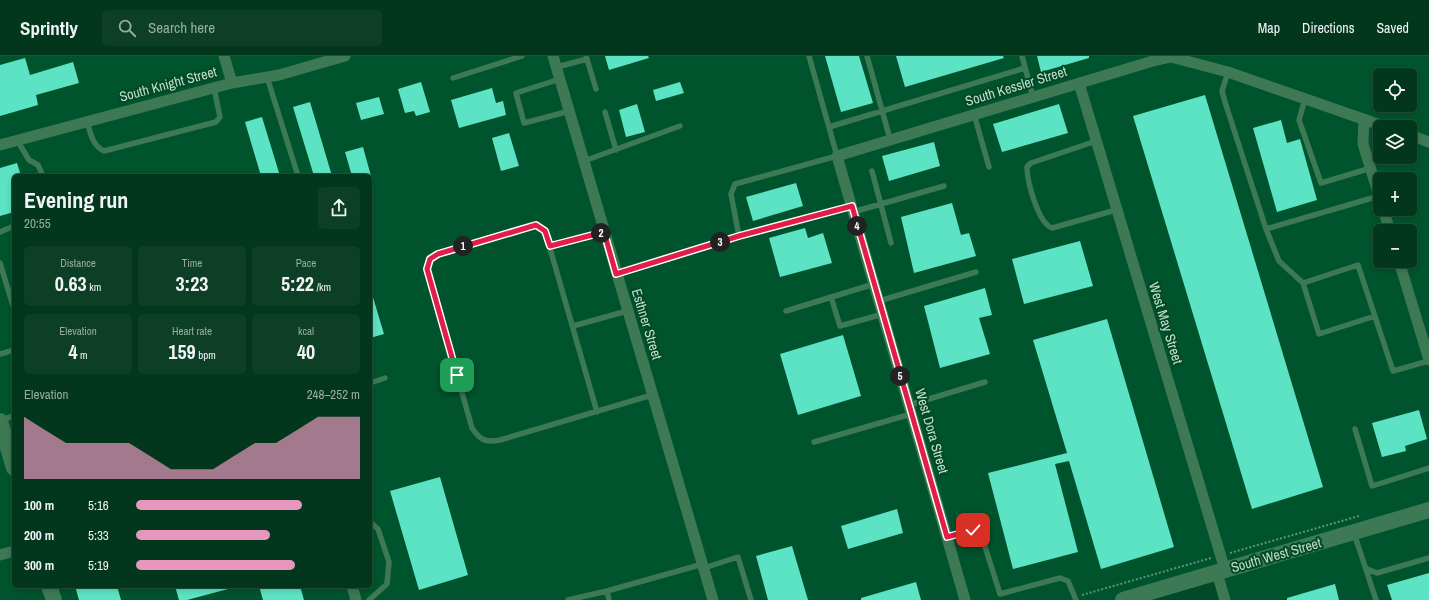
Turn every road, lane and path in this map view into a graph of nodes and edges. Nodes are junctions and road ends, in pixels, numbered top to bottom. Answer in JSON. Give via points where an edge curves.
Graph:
{"nodes":[{"id":1,"x":224,"y":56,"type":"edge"},
{"id":2,"x":345,"y":56,"type":"edge"},
{"id":3,"x":522,"y":56,"type":"edge"},
{"id":4,"x":553,"y":56,"type":"edge"},
{"id":5,"x":809,"y":56,"type":"edge"},
{"id":6,"x":867,"y":56,"type":"edge"},
{"id":7,"x":1022,"y":56,"type":"edge"},
{"id":8,"x":587,"y":57,"type":"edge"},
{"id":9,"x":1153,"y":58,"type":"edge"},
{"id":10,"x":557,"y":67,"type":"junction"},
{"id":11,"x":1025,"y":68,"type":"junction"},
{"id":12,"x":1228,"y":72,"type":"junction"},
{"id":13,"x":267,"y":77,"type":"junction"},
{"id":14,"x":453,"y":78,"type":"dead end"},
{"id":15,"x":561,"y":79,"type":"junction"},
{"id":16,"x":232,"y":83,"type":"junction"},
{"id":17,"x":1079,"y":83,"type":"junction"},
{"id":18,"x":214,"y":88,"type":"junction"},
{"id":19,"x":596,"y":89,"type":"dead end"},
{"id":20,"x":1033,"y":97,"type":"junction"},
{"id":21,"x":1305,"y":99,"type":"junction"},
{"id":22,"x":882,"y":110,"type":"junction"},
{"id":23,"x":570,"y":111,"type":"junction"},
{"id":24,"x":605,"y":112,"type":"dead end"},
{"id":25,"x":974,"y":114,"type":"junction"},
{"id":26,"x":1364,"y":119,"type":"junction"},
{"id":27,"x":87,"y":122,"type":"junction"},
{"id":28,"x":1373,"y":122,"type":"edge"},
{"id":29,"x":680,"y":126,"type":"dead end"},
{"id":30,"x":829,"y":127,"type":"junction"},
{"id":31,"x":1417,"y":138,"type":"edge"},
{"id":32,"x":890,"y":139,"type":"junction"},
{"id":33,"x":17,"y":140,"type":"junction"},
{"id":34,"x":1096,"y":142,"type":"junction"},
{"id":35,"x":1429,"y":142,"type":"edge"},
{"id":36,"x":0,"y":145,"type":"edge"},
{"id":37,"x":616,"y":150,"type":"junction"},
{"id":38,"x":837,"y":156,"type":"junction"},
{"id":39,"x":584,"y":162,"type":"junction"},
{"id":40,"x":989,"y":167,"type":"dead end"},
{"id":41,"x":1371,"y":168,"type":"junction"},
{"id":42,"x":872,"y":171,"type":"dead end"},
{"id":43,"x":42,"y":174,"type":"edge"},
{"id":44,"x":297,"y":174,"type":"edge"},
{"id":45,"x":1373,"y":175,"type":"edge"},
{"id":46,"x":944,"y":186,"type":"dead end"},
{"id":47,"x":1373,"y":200,"type":"edge"},
{"id":48,"x":881,"y":204,"type":"junction"},
{"id":49,"x":853,"y":210,"type":"junction"},
{"id":50,"x":1116,"y":210,"type":"junction"},
{"id":51,"x":12,"y":227,"type":"edge"},
{"id":52,"x":1266,"y":229,"type":"junction"},
{"id":53,"x":0,"y":232,"type":"edge"},
{"id":54,"x":604,"y":232,"type":"junction"},
{"id":55,"x":739,"y":236,"type":"junction"},
{"id":56,"x":891,"y":242,"type":"dead end"},
{"id":57,"x":550,"y":246,"type":"junction"},
{"id":58,"x":0,"y":262,"type":"edge"},
{"id":59,"x":1401,"y":268,"type":"edge"},
{"id":60,"x":976,"y":272,"type":"dead end"},
{"id":61,"x":616,"y":274,"type":"junction"},
{"id":62,"x":1303,"y":283,"type":"junction"},
{"id":63,"x":874,"y":284,"type":"junction"},
{"id":64,"x":831,"y":297,"type":"junction"},
{"id":65,"x":879,"y":301,"type":"junction"},
{"id":66,"x":12,"y":302,"type":"edge"},
{"id":67,"x":627,"y":310,"type":"junction"},
{"id":68,"x":786,"y":311,"type":"dead end"},
{"id":69,"x":883,"y":314,"type":"junction"},
{"id":70,"x":1375,"y":316,"type":"junction"},
{"id":71,"x":573,"y":326,"type":"junction"},
{"id":72,"x":12,"y":351,"type":"edge"},
{"id":73,"x":0,"y":354,"type":"edge"},
{"id":74,"x":1429,"y":361,"type":"edge"},
{"id":75,"x":385,"y":378,"type":"dead end"},
{"id":76,"x":372,"y":382,"type":"edge"},
{"id":77,"x":985,"y":382,"type":"dead end"},
{"id":78,"x":652,"y":395,"type":"junction"},
{"id":79,"x":910,"y":409,"type":"junction"},
{"id":80,"x":597,"y":412,"type":"junction"},
{"id":81,"x":12,"y":417,"type":"edge"},
{"id":82,"x":0,"y":421,"type":"edge"},
{"id":83,"x":1355,"y":429,"type":"dead end"},
{"id":84,"x":814,"y":442,"type":"dead end"},
{"id":85,"x":12,"y":461,"type":"edge"},
{"id":86,"x":1429,"y":468,"type":"edge"},
{"id":87,"x":1429,"y":510,"type":"edge"},
{"id":88,"x":1363,"y":515,"type":"dead end"},
{"id":89,"x":372,"y":524,"type":"edge"},
{"id":90,"x":1354,"y":532,"type":"junction"},
{"id":91,"x":947,"y":537,"type":"junction"},
{"id":92,"x":12,"y":552,"type":"edge"},
{"id":93,"x":0,"y":555,"type":"edge"},
{"id":94,"x":1429,"y":558,"type":"edge"},
{"id":95,"x":703,"y":566,"type":"junction"},
{"id":96,"x":1221,"y":566,"type":"junction"},
{"id":97,"x":1367,"y":569,"type":"junction"},
{"id":98,"x":50,"y":588,"type":"edge"},
{"id":99,"x":353,"y":588,"type":"edge"},
{"id":100,"x":607,"y":591,"type":"junction"},
{"id":101,"x":1001,"y":597,"type":"edge"},
{"id":102,"x":1076,"y":599,"type":"edge"},
{"id":103,"x":54,"y":600,"type":"edge"},
{"id":104,"x":356,"y":600,"type":"edge"},
{"id":105,"x":369,"y":600,"type":"edge"},
{"id":106,"x":568,"y":600,"type":"edge"},
{"id":107,"x":609,"y":600,"type":"edge"},
{"id":108,"x":713,"y":600,"type":"edge"},
{"id":109,"x":751,"y":600,"type":"edge"},
{"id":110,"x":964,"y":600,"type":"edge"},
{"id":111,"x":1123,"y":600,"type":"edge"},
{"id":112,"x":1225,"y":600,"type":"edge"},
{"id":113,"x":1376,"y":600,"type":"edge"}],
"edges":[{"from":1,"to":16,"type":"street"},
{"from":2,"to":13,"type":"street","name":"South Knight Street"},
{"from":3,"to":14,"type":"lane"},
{"from":4,"to":10,"type":"street","name":"Esthner Street"},
{"from":5,"to":30,"type":"lane"},
{"from":6,"to":22,"type":"lane"},
{"from":7,"to":11,"type":"lane"},
{"from":8,"to":10,"type":"lane"},
{"from":8,"to":19,"type":"lane"},
{"from":9,"to":12,"type":"street","name":"South Kessler Street","via":[[1171,57]]},
{"from":9,"to":17,"type":"street","name":"South Kessler Street"},
{"from":10,"to":15,"type":"street","name":"Esthner Street"},
{"from":11,"to":20,"type":"lane"},
{"from":11,"to":22,"type":"lane"},
{"from":12,"to":21,"type":"street","name":"South Kessler Street"},
{"from":12,"to":52,"type":"lane","via":[[1222,91]]},
{"from":13,"to":16,"type":"street","name":"South Knight Street"},
{"from":13,"to":44,"type":"lane"},
{"from":15,"to":23,"type":"street","name":"Esthner Street"},
{"from":15,"to":23,"type":"lane","via":[[516,93],[524,123]]},
{"from":16,"to":18,"type":"street","name":"South Knight Street"},
{"from":17,"to":20,"type":"street","name":"South Kessler Street"},
{"from":17,"to":34,"type":"street","name":"West May Street"},
{"from":18,"to":27,"type":"street","name":"South Knight Street"},
{"from":18,"to":27,"type":"lane","via":[[220,117],[216,122],[104,151],[97,148]]},
{"from":20,"to":25,"type":"street","name":"South Kessler Street"},
{"from":21,"to":26,"type":"street","name":"South Kessler Street"},
{"from":21,"to":41,"type":"lane","via":[[1299,120],[1321,183]]},
{"from":22,"to":30,"type":"lane"},
{"from":22,"to":32,"type":"lane"},
{"from":23,"to":39,"type":"street","name":"Esthner Street"},
{"from":24,"to":37,"type":"lane"},
{"from":25,"to":32,"type":"street","name":"South Kessler Street"},
{"from":25,"to":40,"type":"lane"},
{"from":26,"to":28,"type":"street","name":"South Kessler Street"},
{"from":26,"to":41,"type":"street","via":[[1363,144]]},
{"from":27,"to":33,"type":"street","name":"South Knight Street"},
{"from":29,"to":37,"type":"lane"},
{"from":30,"to":38,"type":"lane"},
{"from":31,"to":35,"type":"street"},
{"from":32,"to":38,"type":"street","name":"South Kessler Street"},
{"from":33,"to":36,"type":"street","name":"South Knight Street"},
{"from":33,"to":43,"type":"lane","via":[[29,160],[38,165]]},
{"from":34,"to":50,"type":"street","name":"West May Street"},
{"from":34,"to":50,"type":"lane","via":[[1030,163],[1027,167],[1030,183],[1042,220],[1046,226],[1052,228]]},
{"from":37,"to":39,"type":"lane"},
{"from":38,"to":49,"type":"street","name":"West Dora Street"},
{"from":38,"to":55,"type":"lane","via":[[735,184],[731,194]]},
{"from":39,"to":54,"type":"street","name":"Esthner Street"},
{"from":41,"to":45,"type":"street"},
{"from":42,"to":48,"type":"lane"},
{"from":46,"to":48,"type":"lane"},
{"from":47,"to":52,"type":"lane"},
{"from":48,"to":49,"type":"lane"},
{"from":48,"to":56,"type":"lane"},
{"from":49,"to":55,"type":"lane"},
{"from":49,"to":63,"type":"street","name":"West Dora Street"},
{"from":50,"to":96,"type":"street","name":"West May Street"},
{"from":51,"to":53,"type":"lane"},
{"from":52,"to":62,"type":"lane","via":[[1279,261]]},
{"from":54,"to":57,"type":"lane"},
{"from":54,"to":61,"type":"street","name":"Esthner Street"},
{"from":55,"to":61,"type":"lane"},
{"from":57,"to":71,"type":"lane"},
{"from":57,"to":80,"type":"lane","via":[[545,231],[536,225],[438,254],[430,259],[427,269],[472,428],[478,437],[489,442],[500,440]]},
{"from":58,"to":66,"type":"lane"},
{"from":59,"to":74,"type":"street"},
{"from":60,"to":65,"type":"lane"},
{"from":61,"to":67,"type":"street","name":"Esthner Street"},
{"from":62,"to":70,"type":"lane","via":[[1358,265]]},
{"from":62,"to":70,"type":"lane","via":[[1319,334]]},
{"from":63,"to":64,"type":"lane"},
{"from":63,"to":65,"type":"street","name":"West Dora Street"},
{"from":64,"to":68,"type":"lane"},
{"from":64,"to":69,"type":"lane","via":[[840,326]]},
{"from":65,"to":69,"type":"street","name":"West Dora Street"},
{"from":67,"to":71,"type":"lane"},
{"from":67,"to":78,"type":"street","name":"Esthner Street"},
{"from":69,"to":79,"type":"street","name":"West Dora Street"},
{"from":70,"to":74,"type":"lane","via":[[1393,371]]},
{"from":71,"to":80,"type":"lane"},
{"from":72,"to":73,"type":"lane"},
{"from":75,"to":76,"type":"lane"},
{"from":77,"to":79,"type":"lane"},
{"from":78,"to":80,"type":"lane"},
{"from":78,"to":95,"type":"street","name":"Esthner Street"},
{"from":79,"to":84,"type":"lane"},
{"from":79,"to":91,"type":"street","name":"West Dora Street"},
{"from":81,"to":82,"type":"lane"},
{"from":82,"to":85,"type":"main road"},
{"from":83,"to":86,"type":"lane","via":[[1372,486]]},
{"from":87,"to":90,"type":"main road","name":"South West Street"},
{"from":88,"to":96,"type":"path"},
{"from":89,"to":105,"type":"lane","via":[[378,529],[390,562],[387,584]]},
{"from":90,"to":96,"type":"main road","name":"South West Street"},
{"from":90,"to":97,"type":"lane","via":[[1362,561]]},
{"from":91,"to":101,"type":"lane","via":[[973,530],[981,534]]},
{"from":91,"to":110,"type":"street","name":"West Dora Street"},
{"from":92,"to":93,"type":"street"},
{"from":94,"to":97,"type":"lane","via":[[1377,573]]},
{"from":95,"to":100,"type":"lane"},
{"from":95,"to":108,"type":"street","name":"Esthner Street"},
{"from":95,"to":109,"type":"lane","via":[[738,557]]},
{"from":96,"to":102,"type":"path"},
{"from":96,"to":111,"type":"main road","name":"South West Street"},
{"from":96,"to":112,"type":"street","name":"West May Street"},
{"from":97,"to":113,"type":"lane"},
{"from":98,"to":103,"type":"main road"},
{"from":99,"to":104,"type":"street"},
{"from":100,"to":106,"type":"lane"},
{"from":100,"to":107,"type":"lane"},
{"from":101,"to":102,"type":"lane","via":[[1060,578],[1068,581]]}]}
